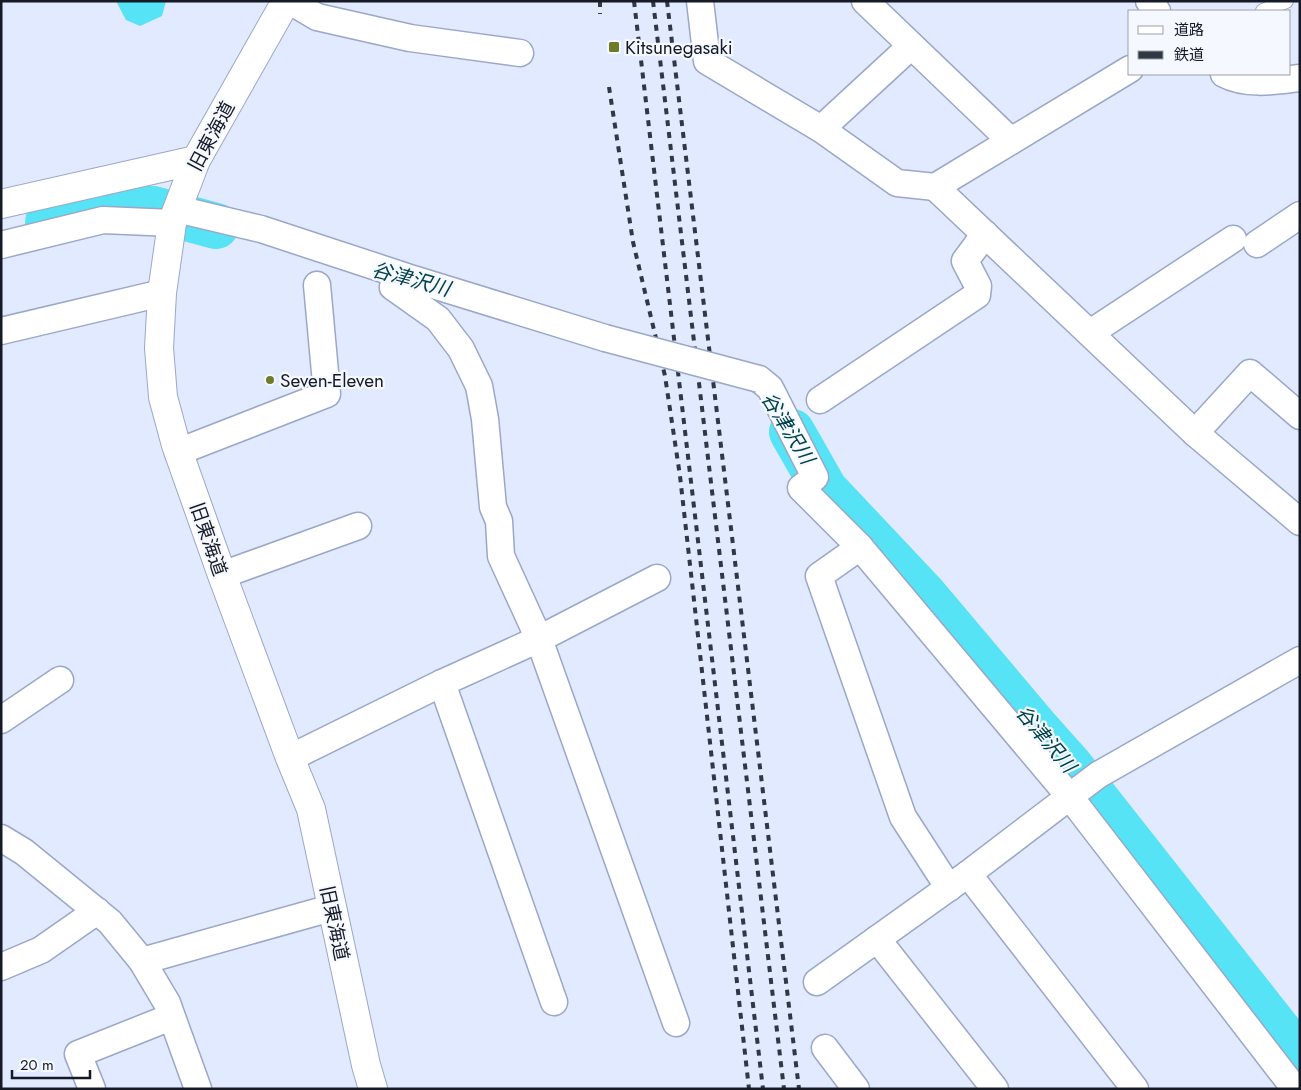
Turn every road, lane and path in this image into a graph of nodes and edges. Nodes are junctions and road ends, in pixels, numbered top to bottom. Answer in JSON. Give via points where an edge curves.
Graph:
{"nodes":[{"id":1,"x":288,"y":1,"type":"edge"},
{"id":2,"x":700,"y":1,"type":"edge"},
{"id":3,"x":864,"y":1,"type":"edge"},
{"id":4,"x":1286,"y":1,"type":"edge"},
{"id":5,"x":1265,"y":10,"type":"edge"},
{"id":6,"x":911,"y":46,"type":"junction"},
{"id":7,"x":520,"y":54,"type":"dead end"},
{"id":8,"x":1128,"y":70,"type":"edge"},
{"id":9,"x":1226,"y":75,"type":"edge"},
{"id":10,"x":1300,"y":78,"type":"edge"},
{"id":11,"x":821,"y":129,"type":"junction"},
{"id":12,"x":1011,"y":141,"type":"junction"},
{"id":13,"x":196,"y":160,"type":"junction"},
{"id":14,"x":935,"y":187,"type":"junction"},
{"id":15,"x":1,"y":204,"type":"edge"},
{"id":16,"x":1300,"y":215,"type":"edge"},
{"id":17,"x":175,"y":216,"type":"junction"},
{"id":18,"x":985,"y":234,"type":"junction"},
{"id":19,"x":1,"y":245,"type":"edge"},
{"id":20,"x":396,"y":274,"type":"junction"},
{"id":21,"x":317,"y":286,"type":"dead end"},
{"id":22,"x":162,"y":293,"type":"junction"},
{"id":23,"x":1,"y":331,"type":"edge"},
{"id":24,"x":1090,"y":333,"type":"junction"},
{"id":25,"x":820,"y":400,"type":"dead end"},
{"id":26,"x":1300,"y":416,"type":"edge"},
{"id":27,"x":1195,"y":433,"type":"junction"},
{"id":28,"x":178,"y":452,"type":"junction"},
{"id":29,"x":1300,"y":522,"type":"edge"},
{"id":30,"x":358,"y":526,"type":"dead end"},
{"id":31,"x":860,"y":547,"type":"junction"},
{"id":32,"x":222,"y":575,"type":"junction"},
{"id":33,"x":656,"y":578,"type":"dead end"},
{"id":34,"x":539,"y":639,"type":"junction"},
{"id":35,"x":1300,"y":660,"type":"edge"},
{"id":36,"x":60,"y":680,"type":"dead end"},
{"id":37,"x":442,"y":683,"type":"junction"},
{"id":38,"x":1,"y":720,"type":"edge"},
{"id":39,"x":290,"y":758,"type":"junction"},
{"id":40,"x":1070,"y":797,"type":"junction"},
{"id":41,"x":1,"y":838,"type":"edge"},
{"id":42,"x":959,"y":881,"type":"junction"},
{"id":43,"x":331,"y":908,"type":"junction"},
{"id":44,"x":97,"y":911,"type":"junction"},
{"id":45,"x":877,"y":940,"type":"junction"},
{"id":46,"x":142,"y":961,"type":"junction"},
{"id":47,"x":1,"y":967,"type":"edge"},
{"id":48,"x":817,"y":982,"type":"dead end"},
{"id":49,"x":554,"y":1002,"type":"dead end"},
{"id":50,"x":171,"y":1017,"type":"junction"},
{"id":51,"x":676,"y":1023,"type":"dead end"},
{"id":52,"x":825,"y":1048,"type":"dead end"},
{"id":53,"x":92,"y":1089,"type":"edge"},
{"id":54,"x":198,"y":1089,"type":"edge"},
{"id":55,"x":373,"y":1089,"type":"edge"},
{"id":56,"x":856,"y":1089,"type":"edge"},
{"id":57,"x":995,"y":1089,"type":"edge"},
{"id":58,"x":1135,"y":1089,"type":"edge"},
{"id":59,"x":1295,"y":1089,"type":"edge"}],
"edges":[{"from":1,"to":7,"type":"street","via":[[317,17],[401,36]]},
{"from":1,"to":13,"type":"street","name":"旧東海道"},
{"from":2,"to":11,"type":"street","via":[[707,61]]},
{"from":3,"to":6,"type":"street"},
{"from":4,"to":5,"type":"lane"},
{"from":6,"to":11,"type":"street"},
{"from":6,"to":12,"type":"street"},
{"from":8,"to":12,"type":"street"},
{"from":9,"to":10,"type":"street","via":[[1256,81]]},
{"from":11,"to":14,"type":"street","via":[[897,183]]},
{"from":12,"to":14,"type":"street"},
{"from":13,"to":15,"type":"street"},
{"from":13,"to":17,"type":"street","name":"旧東海道"},
{"from":14,"to":18,"type":"street"},
{"from":16,"to":24,"type":"street","via":[[1245,241]]},
{"from":17,"to":19,"type":"street","via":[[103,220]]},
{"from":17,"to":20,"type":"street","via":[[261,228]]},
{"from":17,"to":22,"type":"street","name":"旧東海道"},
{"from":18,"to":24,"type":"street"},
{"from":18,"to":25,"type":"street","via":[[965,261],[978,286],[977,295]]},
{"from":20,"to":31,"type":"street","bridge":true,"via":[[605,338],[759,379],[770,388],[815,477],[801,488]]},
{"from":20,"to":34,"type":"street","via":[[393,287],[438,319],[461,349],[479,386],[493,507],[499,520],[501,556]]},
{"from":21,"to":28,"type":"street","via":[[327,394]]},
{"from":22,"to":23,"type":"street"},
{"from":22,"to":28,"type":"street","name":"旧東海道","via":[[159,348],[163,397]]},
{"from":24,"to":27,"type":"street"},
{"from":26,"to":27,"type":"street","via":[[1250,373]]},
{"from":27,"to":29,"type":"street"},
{"from":28,"to":32,"type":"street","name":"旧東海道"},
{"from":30,"to":32,"type":"street"},
{"from":31,"to":40,"type":"street"},
{"from":31,"to":42,"type":"street","via":[[819,576],[903,817]]},
{"from":32,"to":39,"type":"street","name":"旧東海道"},
{"from":33,"to":34,"type":"street"},
{"from":34,"to":37,"type":"street"},
{"from":34,"to":51,"type":"street"},
{"from":35,"to":40,"type":"street","via":[[1098,775]]},
{"from":36,"to":38,"type":"street"},
{"from":37,"to":39,"type":"street"},
{"from":37,"to":49,"type":"street"},
{"from":39,"to":43,"type":"street","name":"旧東海道","via":[[311,809]]},
{"from":40,"to":42,"type":"street"},
{"from":40,"to":59,"type":"street"},
{"from":41,"to":44,"type":"street","via":[[24,852]]},
{"from":42,"to":45,"type":"street"},
{"from":42,"to":58,"type":"street"},
{"from":43,"to":46,"type":"street"},
{"from":43,"to":55,"type":"street","name":"旧東海道"},
{"from":44,"to":46,"type":"street"},
{"from":44,"to":47,"type":"street","via":[[41,950]]},
{"from":45,"to":48,"type":"street"},
{"from":45,"to":57,"type":"street"},
{"from":46,"to":50,"type":"street","via":[[167,1003]]},
{"from":50,"to":53,"type":"street","via":[[78,1054]]},
{"from":50,"to":54,"type":"street"},
{"from":52,"to":56,"type":"street"}]}
